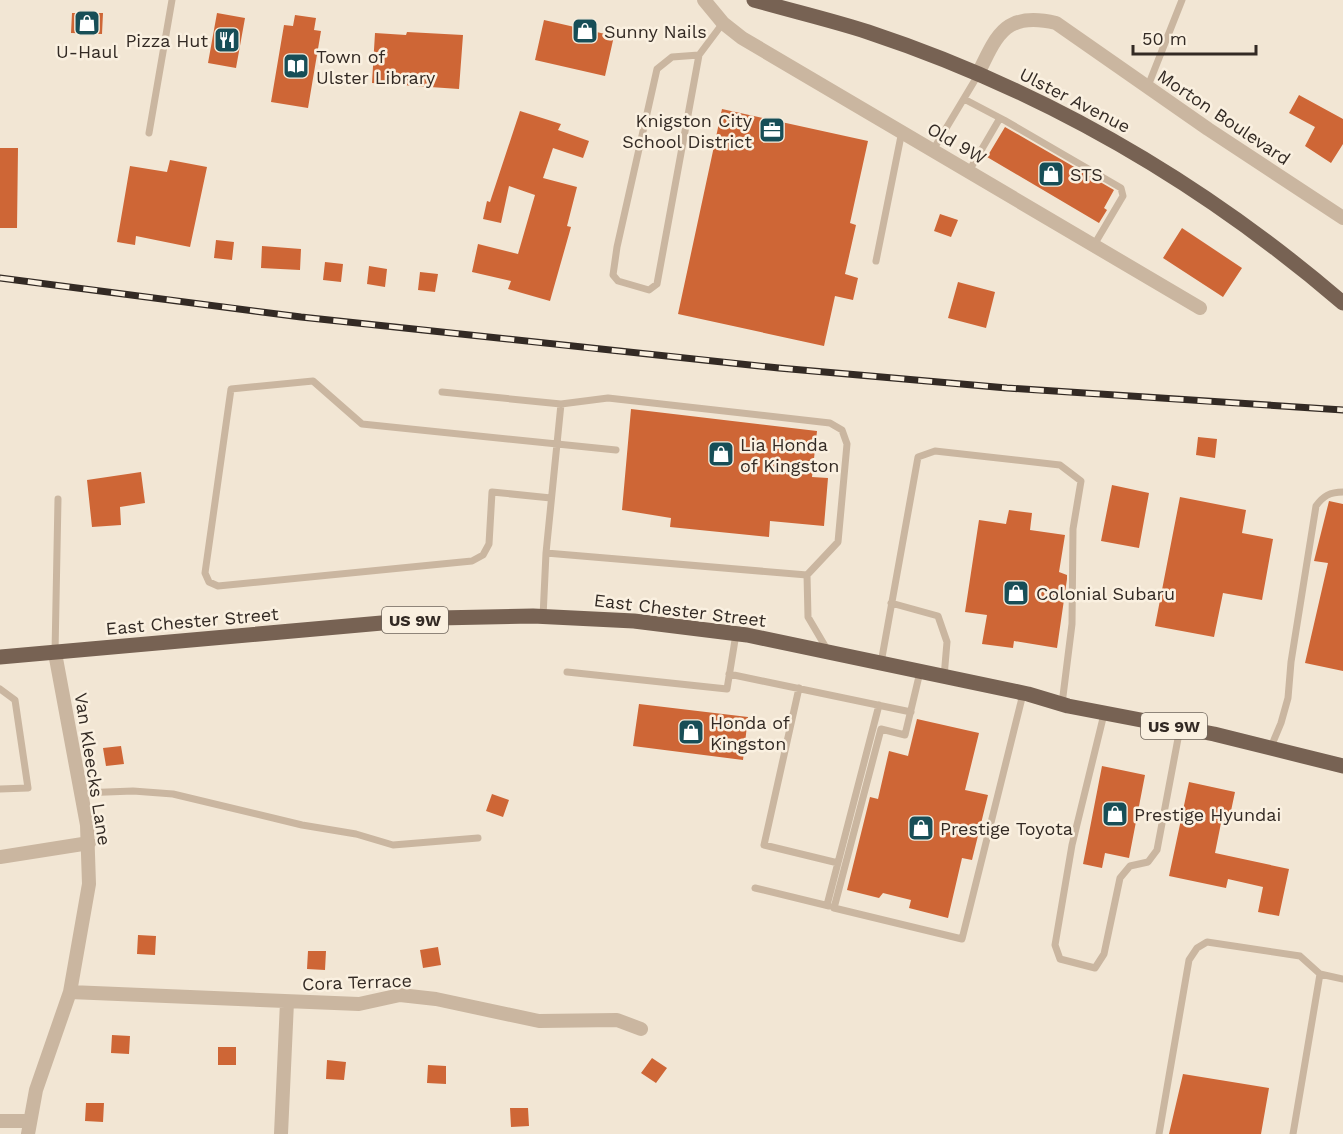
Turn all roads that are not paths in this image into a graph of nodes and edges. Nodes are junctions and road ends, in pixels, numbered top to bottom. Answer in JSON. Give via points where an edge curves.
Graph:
{"nodes":[{"id":1,"x":172,"y":0,"type":"edge"},
{"id":2,"x":704,"y":0,"type":"edge"},
{"id":3,"x":754,"y":0,"type":"edge"},
{"id":4,"x":1182,"y":0,"type":"edge"},
{"id":5,"x":723,"y":23,"type":"junction"},
{"id":6,"x":699,"y":55,"type":"junction"},
{"id":7,"x":978,"y":74,"type":"junction"},
{"id":8,"x":1148,"y":86,"type":"junction"},
{"id":9,"x":964,"y":99,"type":"junction"},
{"id":10,"x":1000,"y":118,"type":"junction"},
{"id":11,"x":902,"y":131,"type":"junction"},
{"id":12,"x":149,"y":133,"type":"dead end"},
{"id":13,"x":933,"y":150,"type":"junction"},
{"id":14,"x":969,"y":171,"type":"junction"},
{"id":15,"x":1343,"y":218,"type":"edge"},
{"id":16,"x":1094,"y":245,"type":"junction"},
{"id":17,"x":876,"y":261,"type":"dead end"},
{"id":18,"x":1343,"y":303,"type":"edge"},
{"id":19,"x":1200,"y":308,"type":"dead end"},
{"id":20,"x":442,"y":392,"type":"dead end"},
{"id":21,"x":561,"y":404,"type":"junction"},
{"id":22,"x":557,"y":445,"type":"junction"},
{"id":23,"x":616,"y":450,"type":"dead end"},
{"id":24,"x":1343,"y":492,"type":"edge"},
{"id":25,"x":551,"y":498,"type":"junction"},
{"id":26,"x":58,"y":499,"type":"dead end"},
{"id":27,"x":546,"y":553,"type":"junction"},
{"id":28,"x":807,"y":575,"type":"junction"},
{"id":29,"x":891,"y":603,"type":"junction"},
{"id":30,"x":543,"y":617,"type":"junction"},
{"id":31,"x":735,"y":634,"type":"junction"},
{"id":32,"x":829,"y":652,"type":"junction"},
{"id":33,"x":55,"y":653,"type":"junction"},
{"id":34,"x":0,"y":657,"type":"edge"},
{"id":35,"x":881,"y":664,"type":"junction"},
{"id":36,"x":567,"y":672,"type":"dead end"},
{"id":37,"x":920,"y":672,"type":"junction"},
{"id":38,"x":729,"y":674,"type":"junction"},
{"id":39,"x":944,"y":677,"type":"junction"},
{"id":40,"x":799,"y":688,"type":"junction"},
{"id":41,"x":0,"y":689,"type":"edge"},
{"id":42,"x":1023,"y":694,"type":"junction"},
{"id":43,"x":1062,"y":704,"type":"junction"},
{"id":44,"x":879,"y":705,"type":"junction"},
{"id":45,"x":910,"y":712,"type":"junction"},
{"id":46,"x":1104,"y":713,"type":"junction"},
{"id":47,"x":1180,"y":728,"type":"junction"},
{"id":48,"x":1270,"y":748,"type":"junction"},
{"id":49,"x":1343,"y":766,"type":"edge"},
{"id":50,"x":0,"y":789,"type":"edge"},
{"id":51,"x":81,"y":793,"type":"junction"},
{"id":52,"x":478,"y":838,"type":"dead end"},
{"id":53,"x":89,"y":843,"type":"junction"},
{"id":54,"x":0,"y":857,"type":"edge"},
{"id":55,"x":838,"y":863,"type":"junction"},
{"id":56,"x":755,"y":888,"type":"dead end"},
{"id":57,"x":830,"y":906,"type":"junction"},
{"id":58,"x":1320,"y":974,"type":"junction"},
{"id":59,"x":1343,"y":979,"type":"edge"},
{"id":60,"x":70,"y":992,"type":"junction"},
{"id":61,"x":287,"y":1002,"type":"junction"},
{"id":62,"x":641,"y":1029,"type":"dead end"},
{"id":63,"x":0,"y":1121,"type":"edge"},
{"id":64,"x":28,"y":1127,"type":"edge"},
{"id":65,"x":281,"y":1134,"type":"edge"},
{"id":66,"x":1159,"y":1134,"type":"edge"},
{"id":67,"x":1293,"y":1134,"type":"edge"}],
"edges":[{"from":1,"to":12,"type":"lane"},
{"from":2,"to":5,"type":"street","name":"Old 9W"},
{"from":3,"to":7,"type":"main road","name":"Ulster Avenue","via":[[868,32]]},
{"from":4,"to":8,"type":"lane"},
{"from":5,"to":6,"type":"lane"},
{"from":5,"to":11,"type":"street","name":"Old 9W","via":[[742,38]]},
{"from":6,"to":6,"type":"lane","via":[[672,57],[657,69],[617,247],[613,275],[618,281],[649,290],[657,284]]},
{"from":7,"to":8,"type":"street","name":"Morton Boulevard","via":[[1000,33],[1027,18],[1039,18],[1056,22]]},
{"from":7,"to":9,"type":"lane"},
{"from":7,"to":18,"type":"main road","name":"Ulster Avenue","via":[[1059,111],[1136,153],[1225,210]]},
{"from":8,"to":15,"type":"street","name":"Morton Boulevard"},
{"from":9,"to":10,"type":"lane"},
{"from":9,"to":13,"type":"lane"},
{"from":10,"to":14,"type":"lane"},
{"from":10,"to":16,"type":"lane","via":[[1122,188],[1123,196]]},
{"from":11,"to":13,"type":"street","name":"Old 9W"},
{"from":11,"to":17,"type":"lane"},
{"from":13,"to":14,"type":"street","name":"Old 9W"},
{"from":14,"to":16,"type":"street","name":"Old 9W"},
{"from":16,"to":19,"type":"street","name":"Old 9W"},
{"from":20,"to":21,"type":"lane"},
{"from":21,"to":22,"type":"lane"},
{"from":21,"to":28,"type":"lane","via":[[608,398],[830,423],[842,430],[847,444],[838,542]]},
{"from":22,"to":23,"type":"lane"},
{"from":22,"to":25,"type":"lane"},
{"from":22,"to":25,"type":"lane","via":[[362,424],[313,381],[231,389],[205,573],[209,582],[218,586],[472,561],[483,555],[489,544],[492,492]]},
{"from":24,"to":48,"type":"lane","via":[[1322,497],[1316,506],[1288,698]]},
{"from":25,"to":27,"type":"lane"},
{"from":26,"to":33,"type":"lane"},
{"from":27,"to":28,"type":"lane"},
{"from":27,"to":30,"type":"lane"},
{"from":28,"to":32,"type":"lane","via":[[808,617]]},
{"from":29,"to":35,"type":"lane"},
{"from":29,"to":39,"type":"lane","via":[[938,616],[947,642]]},
{"from":29,"to":43,"type":"lane","via":[[918,457],[935,451],[1060,465],[1081,481],[1073,529],[1072,624]]},
{"from":30,"to":31,"type":"main road","name":"East Chester Street","number":"US 9W","via":[[634,621]]},
{"from":30,"to":33,"type":"main road","name":"East Chester Street","number":"US 9W","via":[[438,618]]},
{"from":31,"to":32,"type":"main road","name":"East Chester Street","number":"US 9W"},
{"from":31,"to":38,"type":"lane"},
{"from":32,"to":35,"type":"main road","name":"East Chester Street","number":"US 9W"},
{"from":33,"to":34,"type":"main road","name":"East Chester Street","number":"US 9W"},
{"from":33,"to":51,"type":"street","name":"Van Kleecks Lane"},
{"from":35,"to":37,"type":"main road","name":"East Chester Street","number":"US 9W"},
{"from":36,"to":38,"type":"lane","via":[[727,689]]},
{"from":37,"to":39,"type":"main road","name":"East Chester Street","number":"US 9W"},
{"from":37,"to":45,"type":"lane"},
{"from":38,"to":40,"type":"lane"},
{"from":39,"to":42,"type":"main road","name":"East Chester Street","number":"US 9W"},
{"from":40,"to":44,"type":"lane"},
{"from":40,"to":55,"type":"lane","via":[[764,845]]},
{"from":41,"to":50,"type":"lane","via":[[15,700],[28,788]]},
{"from":42,"to":43,"type":"main road","name":"East Chester Street","number":"US 9W"},
{"from":42,"to":57,"type":"lane","via":[[962,939]]},
{"from":43,"to":46,"type":"main road","name":"East Chester Street","number":"US 9W"},
{"from":44,"to":45,"type":"lane"},
{"from":44,"to":55,"type":"lane"},
{"from":45,"to":57,"type":"lane","via":[[905,735],[881,729]]},
{"from":46,"to":47,"type":"main road","name":"East Chester Street","number":"US 9W"},
{"from":46,"to":47,"type":"lane","via":[[1072,845],[1054,945],[1060,959],[1095,968],[1104,954],[1120,878],[1130,866],[1149,862],[1157,850]]},
{"from":47,"to":48,"type":"main road","name":"East Chester Street","number":"US 9W"},
{"from":48,"to":49,"type":"main road","name":"East Chester Street","number":"US 9W"},
{"from":51,"to":52,"type":"lane","via":[[173,794],[393,845]]},
{"from":51,"to":53,"type":"street","name":"Van Kleecks Lane"},
{"from":53,"to":54,"type":"street"},
{"from":53,"to":60,"type":"street","name":"Van Kleecks Lane","via":[[89,884]]},
{"from":55,"to":57,"type":"lane"},
{"from":56,"to":57,"type":"lane"},
{"from":58,"to":59,"type":"lane"},
{"from":58,"to":66,"type":"lane","via":[[1300,956],[1207,942],[1197,948],[1189,960]]},
{"from":58,"to":67,"type":"lane"},
{"from":60,"to":61,"type":"street","name":"Cora Terrace"},
{"from":60,"to":64,"type":"street","name":"Van Kleecks Lane","via":[[36,1090]]},
{"from":61,"to":62,"type":"street","name":"Cora Terrace","via":[[359,1004],[400,995],[539,1021],[617,1020]]},
{"from":61,"to":65,"type":"street"},
{"from":63,"to":64,"type":"street"}]}
